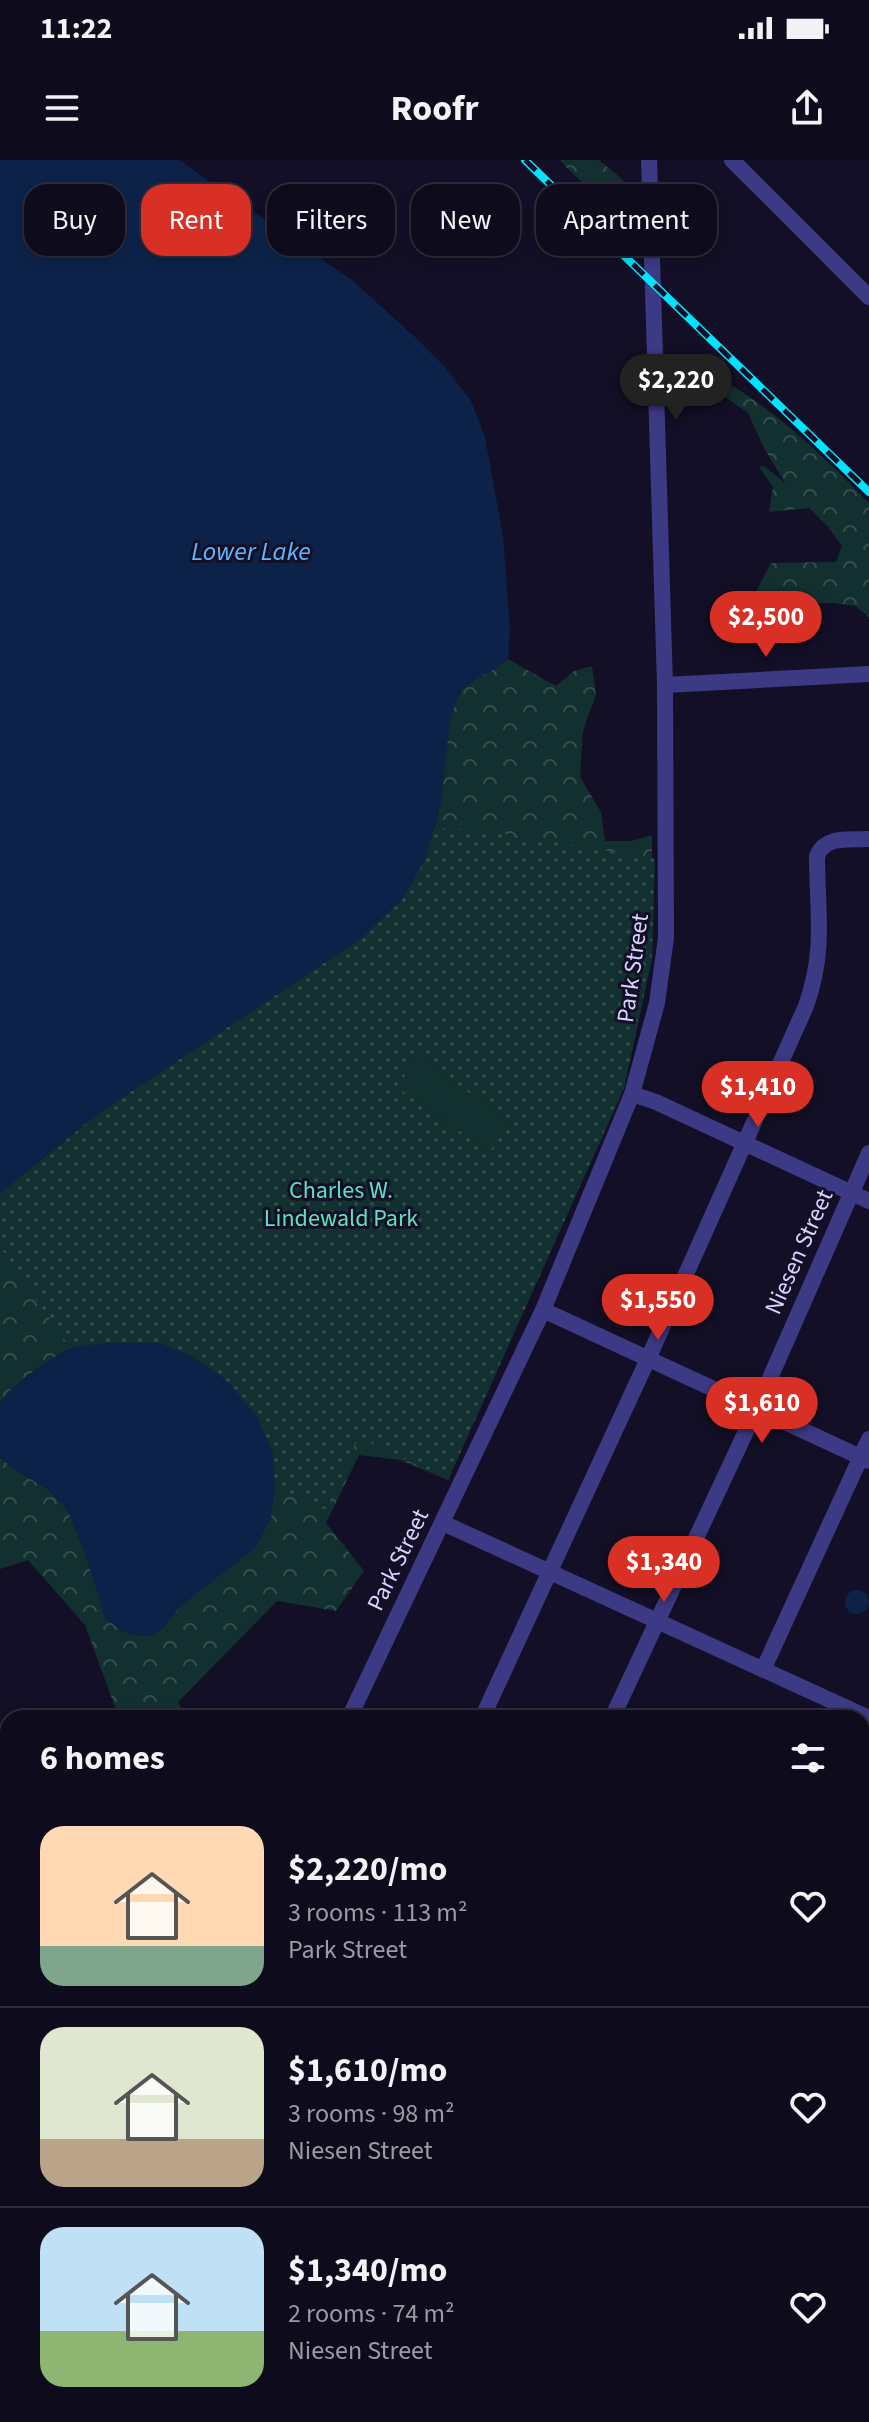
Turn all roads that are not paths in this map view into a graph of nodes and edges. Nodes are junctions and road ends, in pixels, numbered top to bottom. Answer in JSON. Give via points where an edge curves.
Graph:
{"nodes":[{"id":1,"x":649,"y":160,"type":"edge"},
{"id":2,"x":732,"y":160,"type":"edge"},
{"id":3,"x":869,"y":297,"type":"edge"},
{"id":4,"x":869,"y":674,"type":"edge"},
{"id":5,"x":665,"y":685,"type":"junction"},
{"id":6,"x":869,"y":839,"type":"edge"},
{"id":7,"x":632,"y":1094,"type":"junction"},
{"id":8,"x":743,"y":1145,"type":"junction"},
{"id":9,"x":869,"y":1153,"type":"edge"},
{"id":10,"x":851,"y":1193,"type":"junction"},
{"id":11,"x":869,"y":1201,"type":"edge"},
{"id":12,"x":543,"y":1310,"type":"junction"},
{"id":13,"x":648,"y":1359,"type":"junction"},
{"id":14,"x":756,"y":1410,"type":"junction"},
{"id":15,"x":869,"y":1439,"type":"edge"},
{"id":16,"x":865,"y":1459,"type":"edge"},
{"id":17,"x":443,"y":1523,"type":"junction"},
{"id":18,"x":548,"y":1572,"type":"junction"},
{"id":19,"x":657,"y":1622,"type":"junction"},
{"id":20,"x":763,"y":1670,"type":"junction"},
{"id":21,"x":353,"y":1710,"type":"edge"},
{"id":22,"x":486,"y":1710,"type":"edge"},
{"id":23,"x":616,"y":1710,"type":"edge"},
{"id":24,"x":850,"y":1710,"type":"edge"}],
"edges":[{"from":1,"to":5,"type":"street","name":"Park Street"},
{"from":2,"to":3,"type":"street"},
{"from":4,"to":5,"type":"street"},
{"from":5,"to":7,"type":"street","name":"Park Street","via":[[666,938],[657,1003]]},
{"from":6,"to":8,"type":"street","via":[[826,842],[817,856],[821,921],[815,979]]},
{"from":7,"to":8,"type":"street"},
{"from":7,"to":12,"type":"street","name":"Park Street"},
{"from":8,"to":10,"type":"street"},
{"from":8,"to":13,"type":"street"},
{"from":9,"to":10,"type":"street","name":"Niesen Street"},
{"from":10,"to":11,"type":"street"},
{"from":10,"to":14,"type":"street","name":"Niesen Street"},
{"from":12,"to":13,"type":"street"},
{"from":12,"to":17,"type":"street","name":"Park Street"},
{"from":13,"to":14,"type":"street"},
{"from":13,"to":18,"type":"street"},
{"from":14,"to":16,"type":"street"},
{"from":14,"to":19,"type":"street","name":"Niesen Street"},
{"from":15,"to":16,"type":"street"},
{"from":16,"to":20,"type":"street"},
{"from":17,"to":18,"type":"street"},
{"from":17,"to":21,"type":"street","name":"Park Street"},
{"from":18,"to":19,"type":"street"},
{"from":18,"to":22,"type":"street"},
{"from":19,"to":20,"type":"street"},
{"from":19,"to":23,"type":"street","name":"Niesen Street"},
{"from":20,"to":24,"type":"street"}]}
